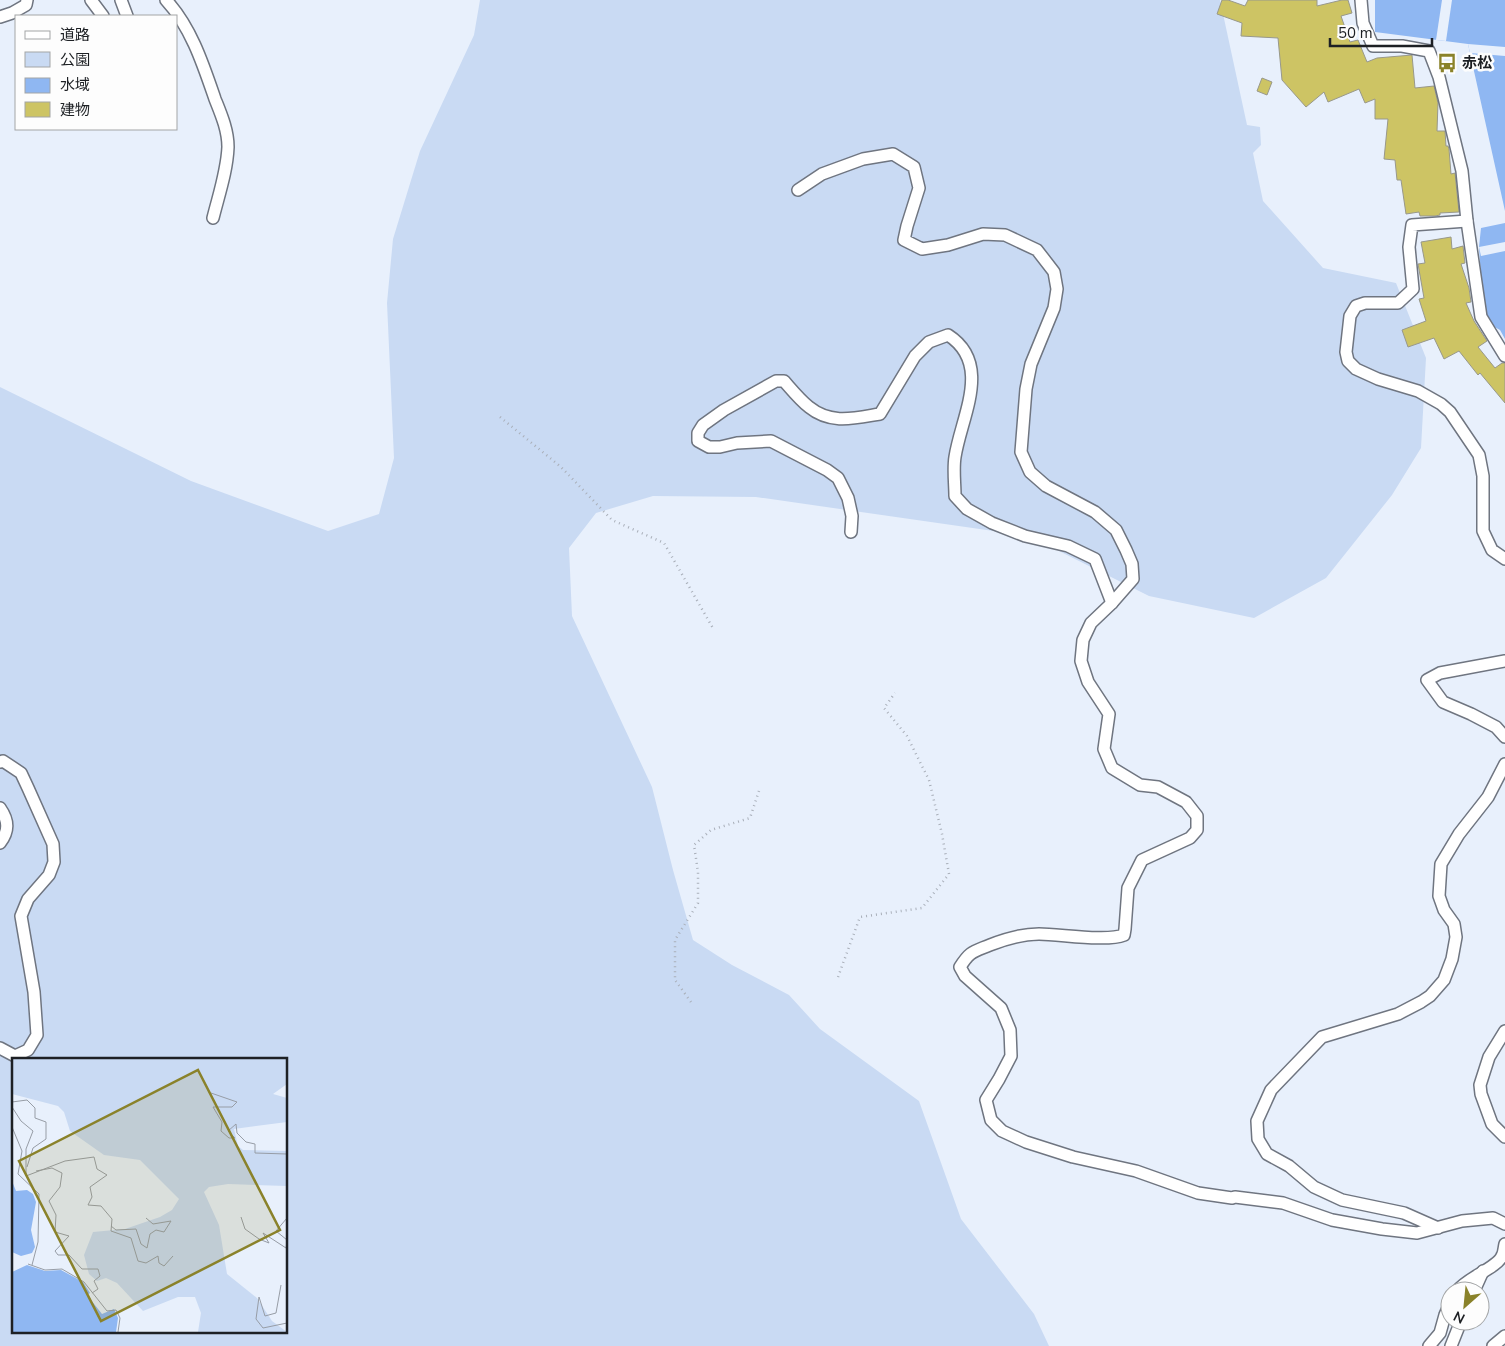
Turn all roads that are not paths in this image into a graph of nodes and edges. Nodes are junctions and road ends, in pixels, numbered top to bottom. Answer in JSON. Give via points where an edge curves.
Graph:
{"nodes":[{"id":1,"x":27,"y":0,"type":"edge"},
{"id":2,"x":92,"y":0,"type":"edge"},
{"id":3,"x":121,"y":0,"type":"edge"},
{"id":4,"x":166,"y":0,"type":"edge"},
{"id":5,"x":1361,"y":0,"type":"edge"},
{"id":6,"x":102,"y":15,"type":"edge"},
{"id":7,"x":128,"y":15,"type":"edge"},
{"id":8,"x":177,"y":15,"type":"edge"},
{"id":9,"x":178,"y":16,"type":"edge"},
{"id":10,"x":0,"y":17,"type":"edge"},
{"id":11,"x":798,"y":190,"type":"dead end"},
{"id":12,"x":212,"y":218,"type":"dead end"},
{"id":13,"x":1467,"y":222,"type":"junction"},
{"id":14,"x":1505,"y":356,"type":"edge"},
{"id":15,"x":850,"y":532,"type":"dead end"},
{"id":16,"x":1505,"y":559,"type":"edge"},
{"id":17,"x":1112,"y":603,"type":"junction"},
{"id":18,"x":1505,"y":661,"type":"edge"},
{"id":19,"x":1505,"y":737,"type":"edge"},
{"id":20,"x":0,"y":762,"type":"edge"},
{"id":21,"x":1505,"y":764,"type":"edge"},
{"id":22,"x":0,"y":808,"type":"edge"},
{"id":23,"x":0,"y":843,"type":"edge"},
{"id":24,"x":1505,"y":1031,"type":"edge"},
{"id":25,"x":0,"y":1048,"type":"edge"},
{"id":26,"x":1505,"y":1137,"type":"edge"},
{"id":27,"x":1505,"y":1224,"type":"edge"},
{"id":28,"x":1438,"y":1228,"type":"junction"},
{"id":29,"x":1505,"y":1244,"type":"edge"},
{"id":30,"x":1484,"y":1271,"type":"junction"},
{"id":31,"x":1468,"y":1281,"type":"edge"},
{"id":32,"x":1479,"y":1281,"type":"edge"},
{"id":33,"x":1441,"y":1331,"type":"edge"},
{"id":34,"x":1457,"y":1331,"type":"edge"},
{"id":35,"x":1505,"y":1336,"type":"edge"},
{"id":36,"x":1429,"y":1346,"type":"edge"},
{"id":37,"x":1451,"y":1346,"type":"edge"},
{"id":38,"x":1493,"y":1346,"type":"edge"}],
"edges":[{"from":1,"to":10,"type":"street","via":[[26,5]]},
{"from":2,"to":6,"type":"street"},
{"from":3,"to":7,"type":"street"},
{"from":4,"to":8,"type":"street"},
{"from":5,"to":13,"type":"street","via":[[1363,22],[1373,46],[1402,46],[1429,51],[1440,78],[1462,171]]},
{"from":9,"to":12,"type":"street","via":[[199,51],[226,127],[227,164]]},
{"from":11,"to":17,"type":"street","via":[[822,174],[863,159],[893,154],[914,167],[919,188],[904,240],[922,249],[983,234],[1005,235],[1037,250],[1054,272],[1057,289],[1054,308],[1031,364],[1021,452],[1030,472],[1046,486],[1095,512],[1116,530],[1132,564],[1133,579]]},
{"from":13,"to":14,"type":"street","via":[[1481,318]]},
{"from":13,"to":16,"type":"street","via":[[1412,225],[1409,246],[1413,289],[1398,303],[1356,306],[1350,316],[1346,352],[1348,361],[1356,369],[1418,391],[1450,412],[1479,455],[1483,476],[1483,531],[1492,550]]},
{"from":15,"to":17,"type":"street","via":[[852,516],[848,498],[838,478],[827,470],[771,441],[709,447],[698,442],[698,433],[703,425],[724,410],[776,381],[784,382],[809,407],[826,418],[846,420],[880,414],[915,356],[928,342],[948,335],[957,341],[968,358],[972,379],[955,458],[956,496],[968,509],[992,523],[1025,536],[1068,546],[1095,559]]},
{"from":17,"to":28,"type":"street","via":[[1091,623],[1083,640],[1081,661],[1088,682],[1109,714],[1104,749],[1112,768],[1140,785],[1158,787],[1186,802],[1197,816],[1197,830],[1190,838],[1142,860],[1128,888],[1124,935],[1037,934],[1007,939],[967,954],[960,966],[965,976],[1001,1008],[1010,1030],[1011,1056],[986,1100],[992,1120],[1002,1131],[1026,1142],[1136,1171],[1198,1194],[1282,1203],[1332,1220],[1382,1229],[1417,1233]]},
{"from":18,"to":19,"type":"street","via":[[1440,673],[1426,680],[1442,702],[1496,727]]},
{"from":20,"to":25,"type":"street","via":[[21,773],[53,844],[54,862],[49,876],[28,900],[21,916],[34,992],[37,1035],[28,1050],[15,1056]]},
{"from":21,"to":28,"type":"street","via":[[1488,797],[1441,864],[1439,896],[1454,924],[1456,937],[1444,980],[1430,996],[1398,1014],[1322,1037],[1271,1090],[1257,1121],[1258,1139],[1267,1154],[1289,1166],[1314,1188],[1342,1200],[1404,1213]]},
{"from":22,"to":23,"type":"street","via":[[7,825],[7,834]]},
{"from":24,"to":26,"type":"street","via":[[1488,1057],[1480,1084],[1492,1124]]},
{"from":27,"to":28,"type":"street","via":[[1493,1218],[1462,1221]]},
{"from":29,"to":30,"type":"street","via":[[1498,1262]]},
{"from":30,"to":31,"type":"street"},
{"from":30,"to":32,"type":"street"},
{"from":33,"to":36,"type":"street"},
{"from":34,"to":37,"type":"street"},
{"from":35,"to":38,"type":"street"}]}
